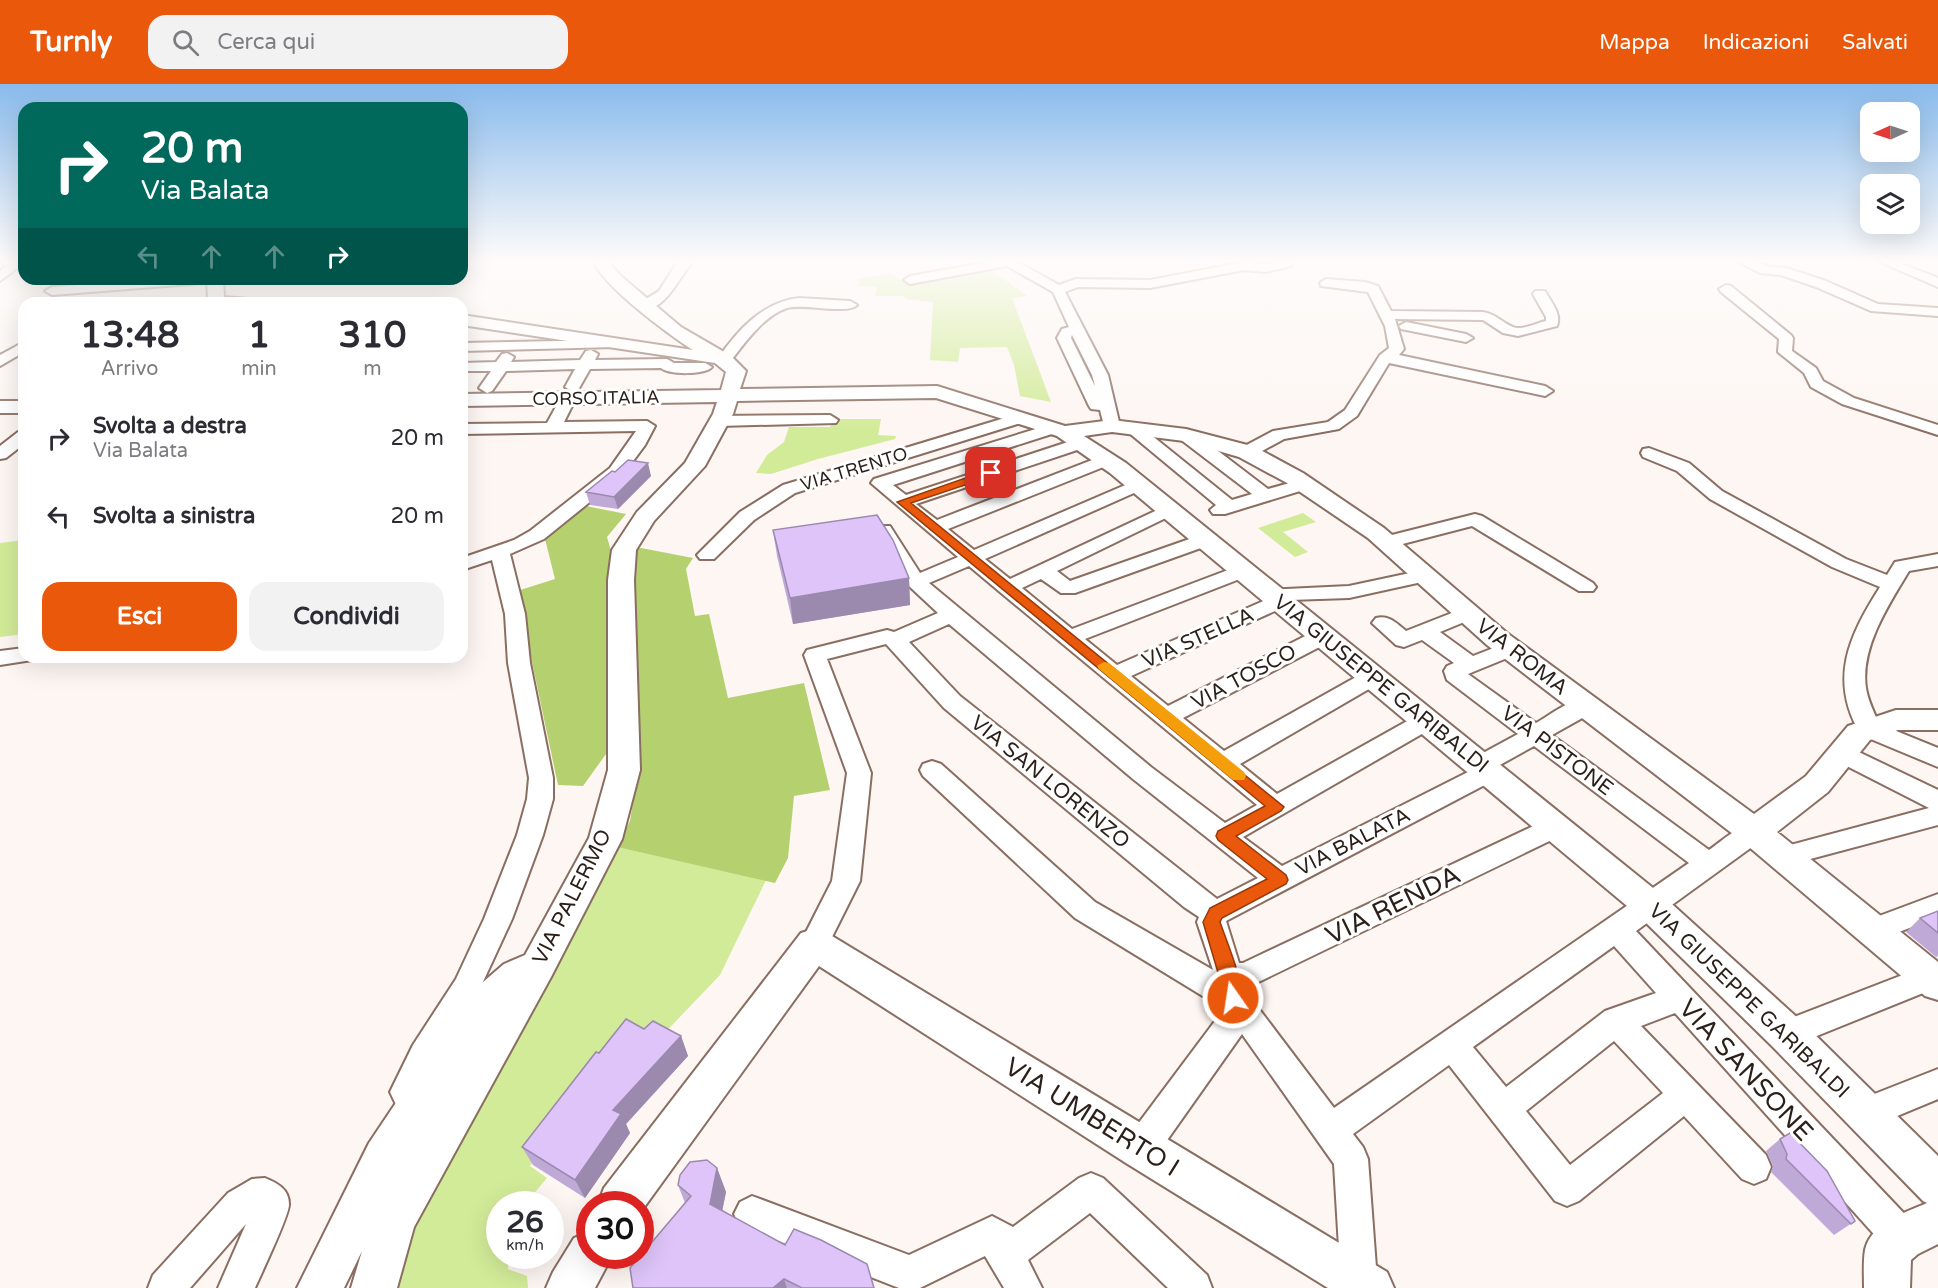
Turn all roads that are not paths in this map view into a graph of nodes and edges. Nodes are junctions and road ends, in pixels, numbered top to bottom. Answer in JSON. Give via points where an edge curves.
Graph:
{"nodes":[{"id":1,"x":660,"y":317,"type":"edge"},
{"id":2,"x":766,"y":317,"type":"edge"},
{"id":3,"x":1072,"y":317,"type":"edge"},
{"id":4,"x":1388,"y":317,"type":"edge"},
{"id":5,"x":1461,"y":317,"type":"edge"},
{"id":6,"x":1487,"y":317,"type":"edge"},
{"id":7,"x":1553,"y":317,"type":"edge"},
{"id":8,"x":1760,"y":317,"type":"edge"},
{"id":9,"x":468,"y":321,"type":"edge"},
{"id":10,"x":1390,"y":321,"type":"junction"},
{"id":11,"x":484,"y":324,"type":"junction"},
{"id":12,"x":525,"y":330,"type":"junction"},
{"id":13,"x":1079,"y":330,"type":"junction"},
{"id":14,"x":1466,"y":338,"type":"dead end"},
{"id":15,"x":468,"y":343,"type":"edge"},
{"id":16,"x":603,"y":344,"type":"junction"},
{"id":17,"x":514,"y":347,"type":"junction"},
{"id":18,"x":468,"y":349,"type":"edge"},
{"id":19,"x":18,"y":350,"type":"edge"},
{"id":20,"x":1384,"y":358,"type":"junction"},
{"id":21,"x":724,"y":360,"type":"junction"},
{"id":22,"x":0,"y":362,"type":"edge"},
{"id":23,"x":585,"y":364,"type":"junction"},
{"id":24,"x":501,"y":366,"type":"junction"},
{"id":25,"x":666,"y":366,"type":"junction"},
{"id":26,"x":468,"y":367,"type":"edge"},
{"id":27,"x":705,"y":367,"type":"dead end"},
{"id":28,"x":659,"y":384,"type":"dead end"},
{"id":29,"x":573,"y":387,"type":"dead end"},
{"id":30,"x":487,"y":388,"type":"dead end"},
{"id":31,"x":1545,"y":391,"type":"dead end"},
{"id":32,"x":468,"y":400,"type":"edge"},
{"id":33,"x":564,"y":406,"type":"dead end"},
{"id":34,"x":0,"y":407,"type":"edge"},
{"id":35,"x":18,"y":407,"type":"edge"},
{"id":36,"x":725,"y":409,"type":"junction"},
{"id":37,"x":1021,"y":418,"type":"junction"},
{"id":38,"x":830,"y":420,"type":"dead end"},
{"id":39,"x":1114,"y":420,"type":"junction"},
{"id":40,"x":553,"y":427,"type":"junction"},
{"id":41,"x":468,"y":429,"type":"edge"},
{"id":42,"x":1938,"y":430,"type":"edge"},
{"id":43,"x":1186,"y":435,"type":"junction"},
{"id":44,"x":18,"y":440,"type":"edge"},
{"id":45,"x":1075,"y":441,"type":"junction"},
{"id":46,"x":1247,"y":452,"type":"junction"},
{"id":47,"x":1649,"y":453,"type":"dead end"},
{"id":48,"x":0,"y":454,"type":"edge"},
{"id":49,"x":1304,"y":484,"type":"junction"},
{"id":50,"x":1137,"y":485,"type":"junction"},
{"id":51,"x":1266,"y":496,"type":"junction"},
{"id":52,"x":903,"y":502,"type":"junction"},
{"id":53,"x":1168,"y":510,"type":"junction"},
{"id":54,"x":878,"y":521,"type":"edge"},
{"id":55,"x":933,"y":528,"type":"junction"},
{"id":56,"x":1205,"y":540,"type":"junction"},
{"id":57,"x":1387,"y":542,"type":"junction"},
{"id":58,"x":500,"y":552,"type":"junction"},
{"id":59,"x":707,"y":555,"type":"dead end"},
{"id":60,"x":970,"y":557,"type":"junction"},
{"id":61,"x":1938,"y":560,"type":"edge"},
{"id":62,"x":468,"y":562,"type":"edge"},
{"id":63,"x":1042,"y":570,"type":"junction"},
{"id":64,"x":1243,"y":571,"type":"junction"},
{"id":65,"x":1424,"y":576,"type":"junction"},
{"id":66,"x":916,"y":582,"type":"junction"},
{"id":67,"x":1891,"y":584,"type":"junction"},
{"id":68,"x":1586,"y":587,"type":"dead end"},
{"id":69,"x":1007,"y":588,"type":"junction"},
{"id":70,"x":1276,"y":598,"type":"junction"},
{"id":71,"x":1467,"y":613,"type":"junction"},
{"id":72,"x":951,"y":615,"type":"junction"},
{"id":73,"x":1383,"y":623,"type":"dead end"},
{"id":74,"x":1424,"y":631,"type":"junction"},
{"id":75,"x":1323,"y":636,"type":"junction"},
{"id":76,"x":891,"y":638,"type":"junction"},
{"id":77,"x":1070,"y":638,"type":"junction"},
{"id":78,"x":1509,"y":649,"type":"junction"},
{"id":79,"x":18,"y":656,"type":"edge"},
{"id":80,"x":0,"y":658,"type":"edge"},
{"id":81,"x":1471,"y":665,"type":"junction"},
{"id":82,"x":1114,"y":675,"type":"junction"},
{"id":83,"x":1373,"y":677,"type":"junction"},
{"id":84,"x":1585,"y":706,"type":"junction"},
{"id":85,"x":1166,"y":717,"type":"junction"},
{"id":86,"x":1938,"y":720,"type":"edge"},
{"id":87,"x":1426,"y":721,"type":"junction"},
{"id":88,"x":1883,"y":724,"type":"junction"},
{"id":89,"x":1535,"y":735,"type":"junction"},
{"id":90,"x":1842,"y":753,"type":"junction"},
{"id":91,"x":1938,"y":758,"type":"edge"},
{"id":92,"x":1223,"y":763,"type":"junction"},
{"id":93,"x":1485,"y":768,"type":"junction"},
{"id":94,"x":932,"y":770,"type":"dead end"},
{"id":95,"x":1938,"y":801,"type":"edge"},
{"id":96,"x":1276,"y":807,"type":"junction"},
{"id":97,"x":1938,"y":815,"type":"edge"},
{"id":98,"x":1555,"y":827,"type":"junction"},
{"id":99,"x":1754,"y":832,"type":"junction"},
{"id":100,"x":1224,"y":836,"type":"junction"},
{"id":101,"x":1784,"y":856,"type":"junction"},
{"id":102,"x":1709,"y":864,"type":"junction"},
{"id":103,"x":1280,"y":880,"type":"junction"},
{"id":104,"x":1938,"y":905,"type":"edge"},
{"id":105,"x":1650,"y":906,"type":"junction"},
{"id":106,"x":1216,"y":913,"type":"junction"},
{"id":107,"x":1616,"y":929,"type":"junction"},
{"id":108,"x":1873,"y":930,"type":"junction"},
{"id":109,"x":814,"y":944,"type":"junction"},
{"id":110,"x":538,"y":966,"type":"junction"},
{"id":111,"x":1934,"y":981,"type":"edge"},
{"id":112,"x":1235,"y":994,"type":"junction"},
{"id":113,"x":1680,"y":998,"type":"junction"},
{"id":114,"x":1616,"y":1021,"type":"junction"},
{"id":115,"x":1787,"y":1034,"type":"junction"},
{"id":116,"x":1452,"y":1045,"type":"junction"},
{"id":117,"x":1938,"y":1084,"type":"edge"},
{"id":118,"x":1686,"y":1095,"type":"junction"},
{"id":119,"x":1503,"y":1109,"type":"junction"},
{"id":120,"x":414,"y":1112,"type":"junction"},
{"id":121,"x":1866,"y":1113,"type":"junction"},
{"id":122,"x":1330,"y":1130,"type":"junction"},
{"id":123,"x":1141,"y":1149,"type":"junction"},
{"id":124,"x":1754,"y":1167,"type":"dead end"},
{"id":125,"x":630,"y":1191,"type":"edge"},
{"id":126,"x":1918,"y":1208,"type":"edge"},
{"id":127,"x":752,"y":1214,"type":"dead end"},
{"id":128,"x":992,"y":1234,"type":"junction"},
{"id":129,"x":581,"y":1269,"type":"edge"},
{"id":130,"x":1365,"y":1285,"type":"edge"},
{"id":131,"x":166,"y":1288,"type":"edge"},
{"id":132,"x":236,"y":1288,"type":"edge"},
{"id":133,"x":320,"y":1288,"type":"edge"},
{"id":134,"x":374,"y":1288,"type":"edge"},
{"id":135,"x":569,"y":1288,"type":"edge"},
{"id":136,"x":1024,"y":1288,"type":"edge"},
{"id":137,"x":1194,"y":1288,"type":"edge"},
{"id":138,"x":1887,"y":1288,"type":"edge"}],
"edges":[{"from":1,"to":21,"type":"street"},
{"from":2,"to":21,"type":"street"},
{"from":3,"to":13,"type":"street"},
{"from":4,"to":10,"type":"street"},
{"from":5,"to":10,"type":"street"},
{"from":6,"to":7,"type":"street","via":[[1509,330],[1520,331],[1552,323]]},
{"from":8,"to":42,"type":"street","via":[[1786,338],[1785,352],[1811,371],[1816,384],[1848,401]]},
{"from":9,"to":11,"type":"street"},
{"from":10,"to":14,"type":"street"},
{"from":10,"to":20,"type":"street","via":[[1397,349]]},
{"from":11,"to":12,"type":"street"},
{"from":11,"to":15,"type":"street"},
{"from":12,"to":16,"type":"street"},
{"from":12,"to":17,"type":"street"},
{"from":13,"to":39,"type":"street","via":[[1100,375]]},
{"from":13,"to":39,"type":"street","via":[[1067,332],[1064,338]]},
{"from":16,"to":17,"type":"street"},
{"from":16,"to":21,"type":"street"},
{"from":16,"to":23,"type":"street"},
{"from":17,"to":18,"type":"street"},
{"from":17,"to":24,"type":"street"},
{"from":19,"to":22,"type":"street"},
{"from":20,"to":31,"type":"street"},
{"from":20,"to":46,"type":"street","via":[[1351,413],[1333,426],[1279,435]]},
{"from":21,"to":36,"type":"street","via":[[736,371]]},
{"from":23,"to":24,"type":"street"},
{"from":23,"to":25,"type":"street","via":[[667,363]]},
{"from":23,"to":29,"type":"street"},
{"from":24,"to":26,"type":"street"},
{"from":24,"to":30,"type":"street"},
{"from":25,"to":27,"type":"street"},
{"from":25,"to":28,"type":"street"},
{"from":32,"to":36,"type":"street","name":"CORSO ITALIA"},
{"from":33,"to":40,"type":"street"},
{"from":34,"to":35,"type":"street"},
{"from":36,"to":37,"type":"street","name":"VIA GIUSEPPE GARIBALDI","via":[[937,392]]},
{"from":36,"to":38,"type":"street"},
{"from":36,"to":110,"type":"street","name":"VIA PALERMO","via":[[694,466],[645,517],[624,550],[624,770],[605,839]]},
{"from":37,"to":45,"type":"street","name":"VIA GIUSEPPE GARIBALDI"},
{"from":37,"to":59,"type":"street","name":"VIA TRENTO","via":[[789,489],[747,516]]},
{"from":39,"to":43,"type":"street","name":"VIA ROMA"},
{"from":39,"to":45,"type":"street","name":"VIA ROMA"},
{"from":39,"to":51,"type":"street","via":[[1224,509]]},
{"from":40,"to":41,"type":"street"},
{"from":40,"to":58,"type":"street","via":[[648,426],[616,472],[537,535]]},
{"from":43,"to":46,"type":"street","name":"VIA ROMA"},
{"from":43,"to":51,"type":"street"},
{"from":44,"to":48,"type":"street"},
{"from":45,"to":50,"type":"street","name":"VIA GIUSEPPE GARIBALDI"},
{"from":45,"to":52,"type":"street"},
{"from":45,"to":52,"type":"street","via":[[880,483]]},
{"from":45,"to":55,"type":"street"},
{"from":46,"to":49,"type":"street","name":"VIA ROMA"},
{"from":47,"to":67,"type":"street","via":[[1683,467],[1716,495],[1839,563]]},
{"from":49,"to":51,"type":"street"},
{"from":49,"to":57,"type":"street","name":"VIA ROMA"},
{"from":50,"to":53,"type":"street","name":"VIA GIUSEPPE GARIBALDI"},
{"from":50,"to":60,"type":"street"},
{"from":52,"to":55,"type":"street"},
{"from":53,"to":56,"type":"street","name":"VIA GIUSEPPE GARIBALDI"},
{"from":53,"to":63,"type":"street"},
{"from":54,"to":66,"type":"street"},
{"from":55,"to":60,"type":"street"},
{"from":56,"to":63,"type":"street","via":[[1068,590]]},
{"from":56,"to":64,"type":"street","name":"VIA GIUSEPPE GARIBALDI"},
{"from":57,"to":65,"type":"street","name":"VIA ROMA"},
{"from":57,"to":68,"type":"street","via":[[1476,520]]},
{"from":58,"to":62,"type":"street"},
{"from":58,"to":120,"type":"street","via":[[515,614],[519,663],[541,778],[540,799],[498,919],[466,988],[406,1092]]},
{"from":60,"to":66,"type":"street"},
{"from":60,"to":69,"type":"street"},
{"from":61,"to":67,"type":"street","via":[[1902,566]]},
{"from":63,"to":69,"type":"street"},
{"from":64,"to":70,"type":"street","name":"VIA GIUSEPPE GARIBALDI"},
{"from":64,"to":77,"type":"street"},
{"from":65,"to":70,"type":"street","via":[[1349,592]]},
{"from":65,"to":71,"type":"street","name":"VIA ROMA"},
{"from":66,"to":72,"type":"street"},
{"from":67,"to":88,"type":"street","via":[[1855,661],[1854,687]]},
{"from":69,"to":77,"type":"street"},
{"from":70,"to":75,"type":"street","name":"VIA GIUSEPPE GARIBALDI"},
{"from":70,"to":82,"type":"street","name":"VIA STELLA"},
{"from":71,"to":74,"type":"street"},
{"from":71,"to":78,"type":"street","name":"VIA ROMA"},
{"from":72,"to":76,"type":"street"},
{"from":72,"to":100,"type":"street"},
{"from":73,"to":74,"type":"street","via":[[1404,640]]},
{"from":74,"to":81,"type":"street"},
{"from":75,"to":83,"type":"street","name":"VIA GIUSEPPE GARIBALDI"},
{"from":75,"to":85,"type":"street","name":"VIA TOSCO"},
{"from":76,"to":106,"type":"street","name":"VIA SAN LORENZO","via":[[952,702],[1194,900]]},
{"from":76,"to":109,"type":"street","via":[[815,655],[859,773],[846,881]]},
{"from":77,"to":82,"type":"street"},
{"from":78,"to":81,"type":"street"},
{"from":78,"to":84,"type":"street","name":"VIA ROMA"},
{"from":79,"to":80,"type":"street"},
{"from":81,"to":89,"type":"street","name":"VIA PISTONE","via":[[1455,671],[1455,675]]},
{"from":82,"to":85,"type":"street"},
{"from":83,"to":87,"type":"street","name":"VIA GIUSEPPE GARIBALDI"},
{"from":83,"to":92,"type":"street"},
{"from":84,"to":89,"type":"street","name":"VIA BALATA"},
{"from":84,"to":99,"type":"street","name":"VIA ROMA"},
{"from":85,"to":92,"type":"street"},
{"from":86,"to":88,"type":"street"},
{"from":87,"to":93,"type":"street","name":"VIA GIUSEPPE GARIBALDI"},
{"from":87,"to":96,"type":"street"},
{"from":88,"to":90,"type":"street","via":[[1858,733]]},
{"from":88,"to":91,"type":"street"},
{"from":89,"to":93,"type":"street","name":"VIA BALATA"},
{"from":89,"to":102,"type":"street","name":"VIA PISTONE"},
{"from":90,"to":95,"type":"street"},
{"from":90,"to":99,"type":"street","via":[[1817,784]]},
{"from":92,"to":96,"type":"street"},
{"from":93,"to":98,"type":"street","name":"VIA GIUSEPPE GARIBALDI"},
{"from":93,"to":103,"type":"street","name":"VIA BALATA"},
{"from":94,"to":112,"type":"street","via":[[1085,910]]},
{"from":96,"to":100,"type":"street"},
{"from":97,"to":101,"type":"street"},
{"from":98,"to":105,"type":"street","name":"VIA GIUSEPPE GARIBALDI"},
{"from":98,"to":112,"type":"street","name":"VIA RENDA","via":[[1245,976]]},
{"from":99,"to":101,"type":"street","name":"VIA ROMA"},
{"from":99,"to":102,"type":"street"},
{"from":100,"to":103,"type":"street"},
{"from":101,"to":108,"type":"street","name":"VIA ROMA"},
{"from":102,"to":105,"type":"street"},
{"from":103,"to":106,"type":"street","name":"VIA BALATA"},
{"from":104,"to":108,"type":"street"},
{"from":105,"to":107,"type":"street"},
{"from":105,"to":115,"type":"street","name":"VIA GIUSEPPE GARIBALDI"},
{"from":106,"to":112,"type":"street","via":[[1211,922]]},
{"from":107,"to":113,"type":"street","name":"VIA SANSONE"},
{"from":107,"to":116,"type":"street"},
{"from":108,"to":111,"type":"street","name":"VIA ROMA"},
{"from":109,"to":123,"type":"street","name":"VIA UMBERTO I"},
{"from":109,"to":125,"type":"street"},
{"from":110,"to":120,"type":"street","via":[[517,976],[481,1007]]},
{"from":110,"to":134,"type":"street","name":"VIA PALERMO","via":[[394,1219]]},
{"from":111,"to":115,"type":"street"},
{"from":112,"to":122,"type":"street"},
{"from":112,"to":123,"type":"street"},
{"from":113,"to":114,"type":"street"},
{"from":113,"to":126,"type":"street","name":"VIA SANSONE"},
{"from":114,"to":118,"type":"street"},
{"from":114,"to":119,"type":"street"},
{"from":115,"to":121,"type":"street","name":"VIA GIUSEPPE GARIBALDI"},
{"from":116,"to":119,"type":"street"},
{"from":116,"to":122,"type":"street"},
{"from":117,"to":121,"type":"street"},
{"from":118,"to":119,"type":"street","via":[[1567,1190]]},
{"from":118,"to":124,"type":"street"},
{"from":120,"to":133,"type":"street","via":[[384,1158]]},
{"from":121,"to":126,"type":"street","name":"VIA GIUSEPPE GARIBALDI"},
{"from":122,"to":130,"type":"street","via":[[1351,1159]]},
{"from":123,"to":130,"type":"street","name":"VIA UMBERTO I"},
{"from":126,"to":138,"type":"street","via":[[1888,1250]]},
{"from":127,"to":128,"type":"street","via":[[910,1274]]},
{"from":128,"to":136,"type":"street"},
{"from":128,"to":137,"type":"street","via":[[1014,1250],[1090,1190]]},
{"from":129,"to":135,"type":"street"},
{"from":131,"to":132,"type":"street","via":[[240,1205],[252,1196],[265,1195],[272,1207]]}]}
